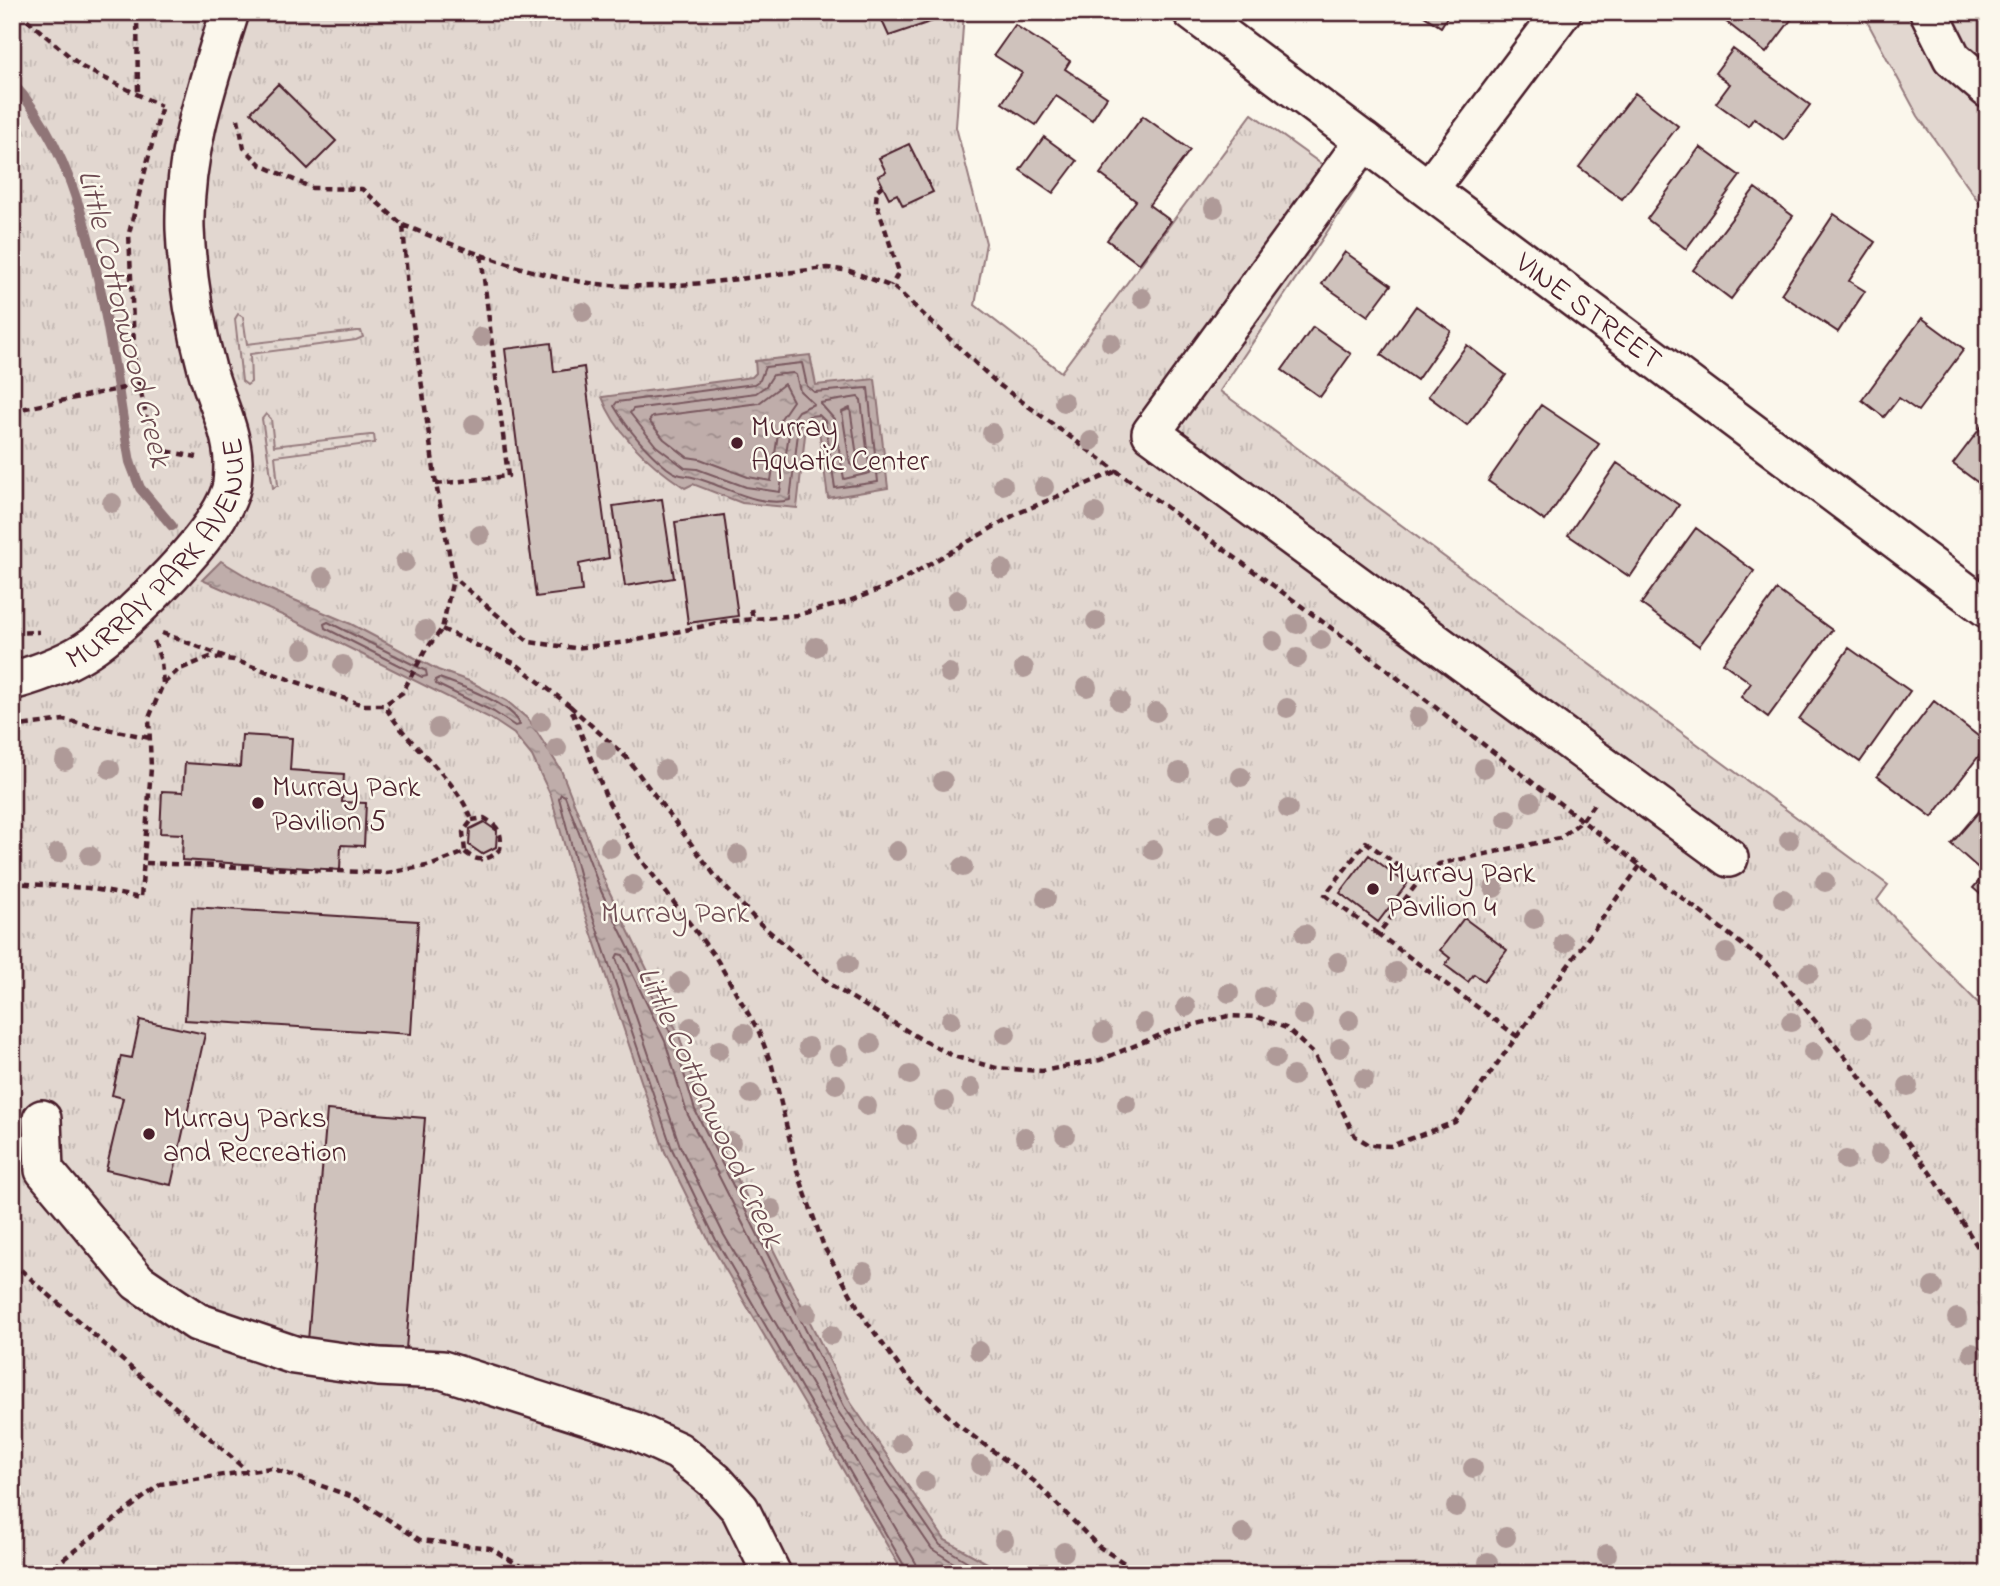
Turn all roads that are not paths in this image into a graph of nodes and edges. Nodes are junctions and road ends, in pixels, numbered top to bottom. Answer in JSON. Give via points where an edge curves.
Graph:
{"nodes":[{"id":1,"x":230,"y":12,"type":"edge"},
{"id":2,"x":1192,"y":12,"type":"edge"},
{"id":3,"x":1562,"y":12,"type":"edge"},
{"id":4,"x":1929,"y":12,"type":"edge"},
{"id":5,"x":1988,"y":89,"type":"edge"},
{"id":6,"x":1364,"y":141,"type":"junction"},
{"id":7,"x":1429,"y":189,"type":"junction"},
{"id":8,"x":1988,"y":609,"type":"edge"},
{"id":9,"x":12,"y":681,"type":"edge"},
{"id":10,"x":1729,"y":858,"type":"dead end"},
{"id":11,"x":42,"y":1119,"type":"dead end"},
{"id":12,"x":772,"y":1574,"type":"edge"}],
"edges":[{"from":1,"to":9,"type":"street","name":"MURRAY PARK AVENUE","via":[[199,111],[185,231],[207,369],[233,459],[230,492],[205,534],[138,608],[95,645],[39,674]]},
{"from":2,"to":6,"type":"street","name":"VINE STREET"},
{"from":3,"to":7,"type":"street"},
{"from":4,"to":5,"type":"street","via":[[1952,58]]},
{"from":6,"to":7,"type":"street","name":"VINE STREET"},
{"from":6,"to":10,"type":"street","via":[[1151,433]]},
{"from":7,"to":8,"type":"street","name":"VINE STREET"},
{"from":11,"to":12,"type":"street","via":[[44,1170],[138,1282],[197,1322],[294,1355],[442,1370],[634,1432],[678,1451],[740,1508]]}]}
